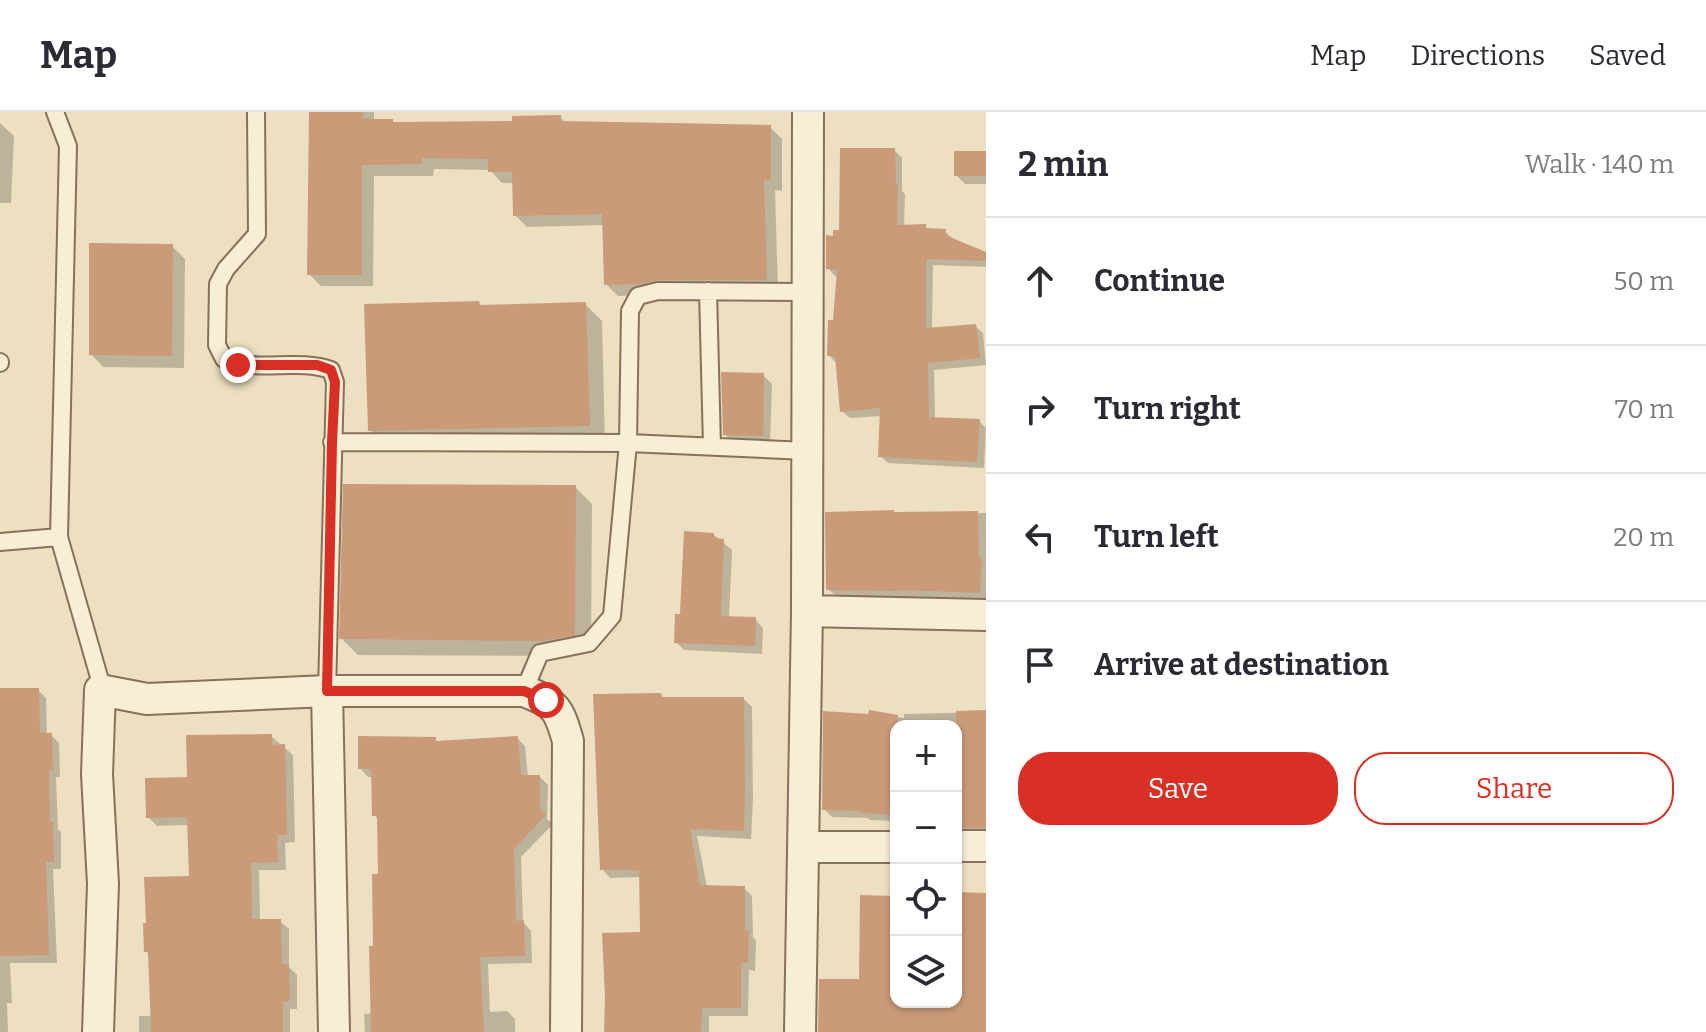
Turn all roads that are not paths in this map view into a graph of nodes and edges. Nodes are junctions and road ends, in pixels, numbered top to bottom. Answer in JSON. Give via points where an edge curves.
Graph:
{"nodes":[{"id":1,"x":55,"y":112,"type":"edge"},
{"id":2,"x":256,"y":112,"type":"edge"},
{"id":3,"x":808,"y":112,"type":"edge"},
{"id":4,"x":708,"y":291,"type":"junction"},
{"id":5,"x":808,"y":292,"type":"junction"},
{"id":6,"x":332,"y":442,"type":"junction"},
{"id":7,"x":628,"y":443,"type":"junction"},
{"id":8,"x":712,"y":446,"type":"junction"},
{"id":9,"x":807,"y":451,"type":"junction"},
{"id":10,"x":59,"y":537,"type":"junction"},
{"id":11,"x":0,"y":542,"type":"edge"},
{"id":12,"x":807,"y":611,"type":"junction"},
{"id":13,"x":986,"y":615,"type":"edge"},
{"id":14,"x":100,"y":690,"type":"junction"},
{"id":15,"x":327,"y":691,"type":"junction"},
{"id":16,"x":524,"y":691,"type":"junction"},
{"id":17,"x":962,"y":846,"type":"edge"},
{"id":18,"x":986,"y":846,"type":"edge"},
{"id":19,"x":803,"y":847,"type":"junction"},
{"id":20,"x":890,"y":847,"type":"edge"},
{"id":21,"x":98,"y":1032,"type":"edge"},
{"id":22,"x":334,"y":1032,"type":"edge"},
{"id":23,"x":566,"y":1032,"type":"edge"},
{"id":24,"x":800,"y":1032,"type":"edge"}],
"edges":[{"from":1,"to":10,"type":"lane","via":[[68,146]]},
{"from":2,"to":6,"type":"lane","via":[[257,234],[218,284],[217,345],[224,359],[238,365],[317,365],[331,370]]},
{"from":3,"to":5,"type":"street"},
{"from":4,"to":5,"type":"lane"},
{"from":4,"to":7,"type":"lane","via":[[638,296],[630,311]]},
{"from":4,"to":8,"type":"lane"},
{"from":5,"to":9,"type":"street"},
{"from":6,"to":7,"type":"lane"},
{"from":6,"to":15,"type":"lane"},
{"from":7,"to":8,"type":"lane"},
{"from":7,"to":16,"type":"lane","via":[[612,616],[589,643],[540,653]]},
{"from":8,"to":9,"type":"lane"},
{"from":9,"to":12,"type":"street"},
{"from":10,"to":11,"type":"lane"},
{"from":10,"to":14,"type":"lane"},
{"from":12,"to":13,"type":"street"},
{"from":12,"to":19,"type":"street"},
{"from":14,"to":15,"type":"street","via":[[147,699]]},
{"from":14,"to":21,"type":"street","via":[[97,774],[103,884]]},
{"from":15,"to":16,"type":"street"},
{"from":15,"to":22,"type":"street"},
{"from":16,"to":23,"type":"street","via":[[546,700],[560,715],[568,741]]},
{"from":17,"to":18,"type":"street"},
{"from":19,"to":20,"type":"street"},
{"from":19,"to":24,"type":"street"}]}
